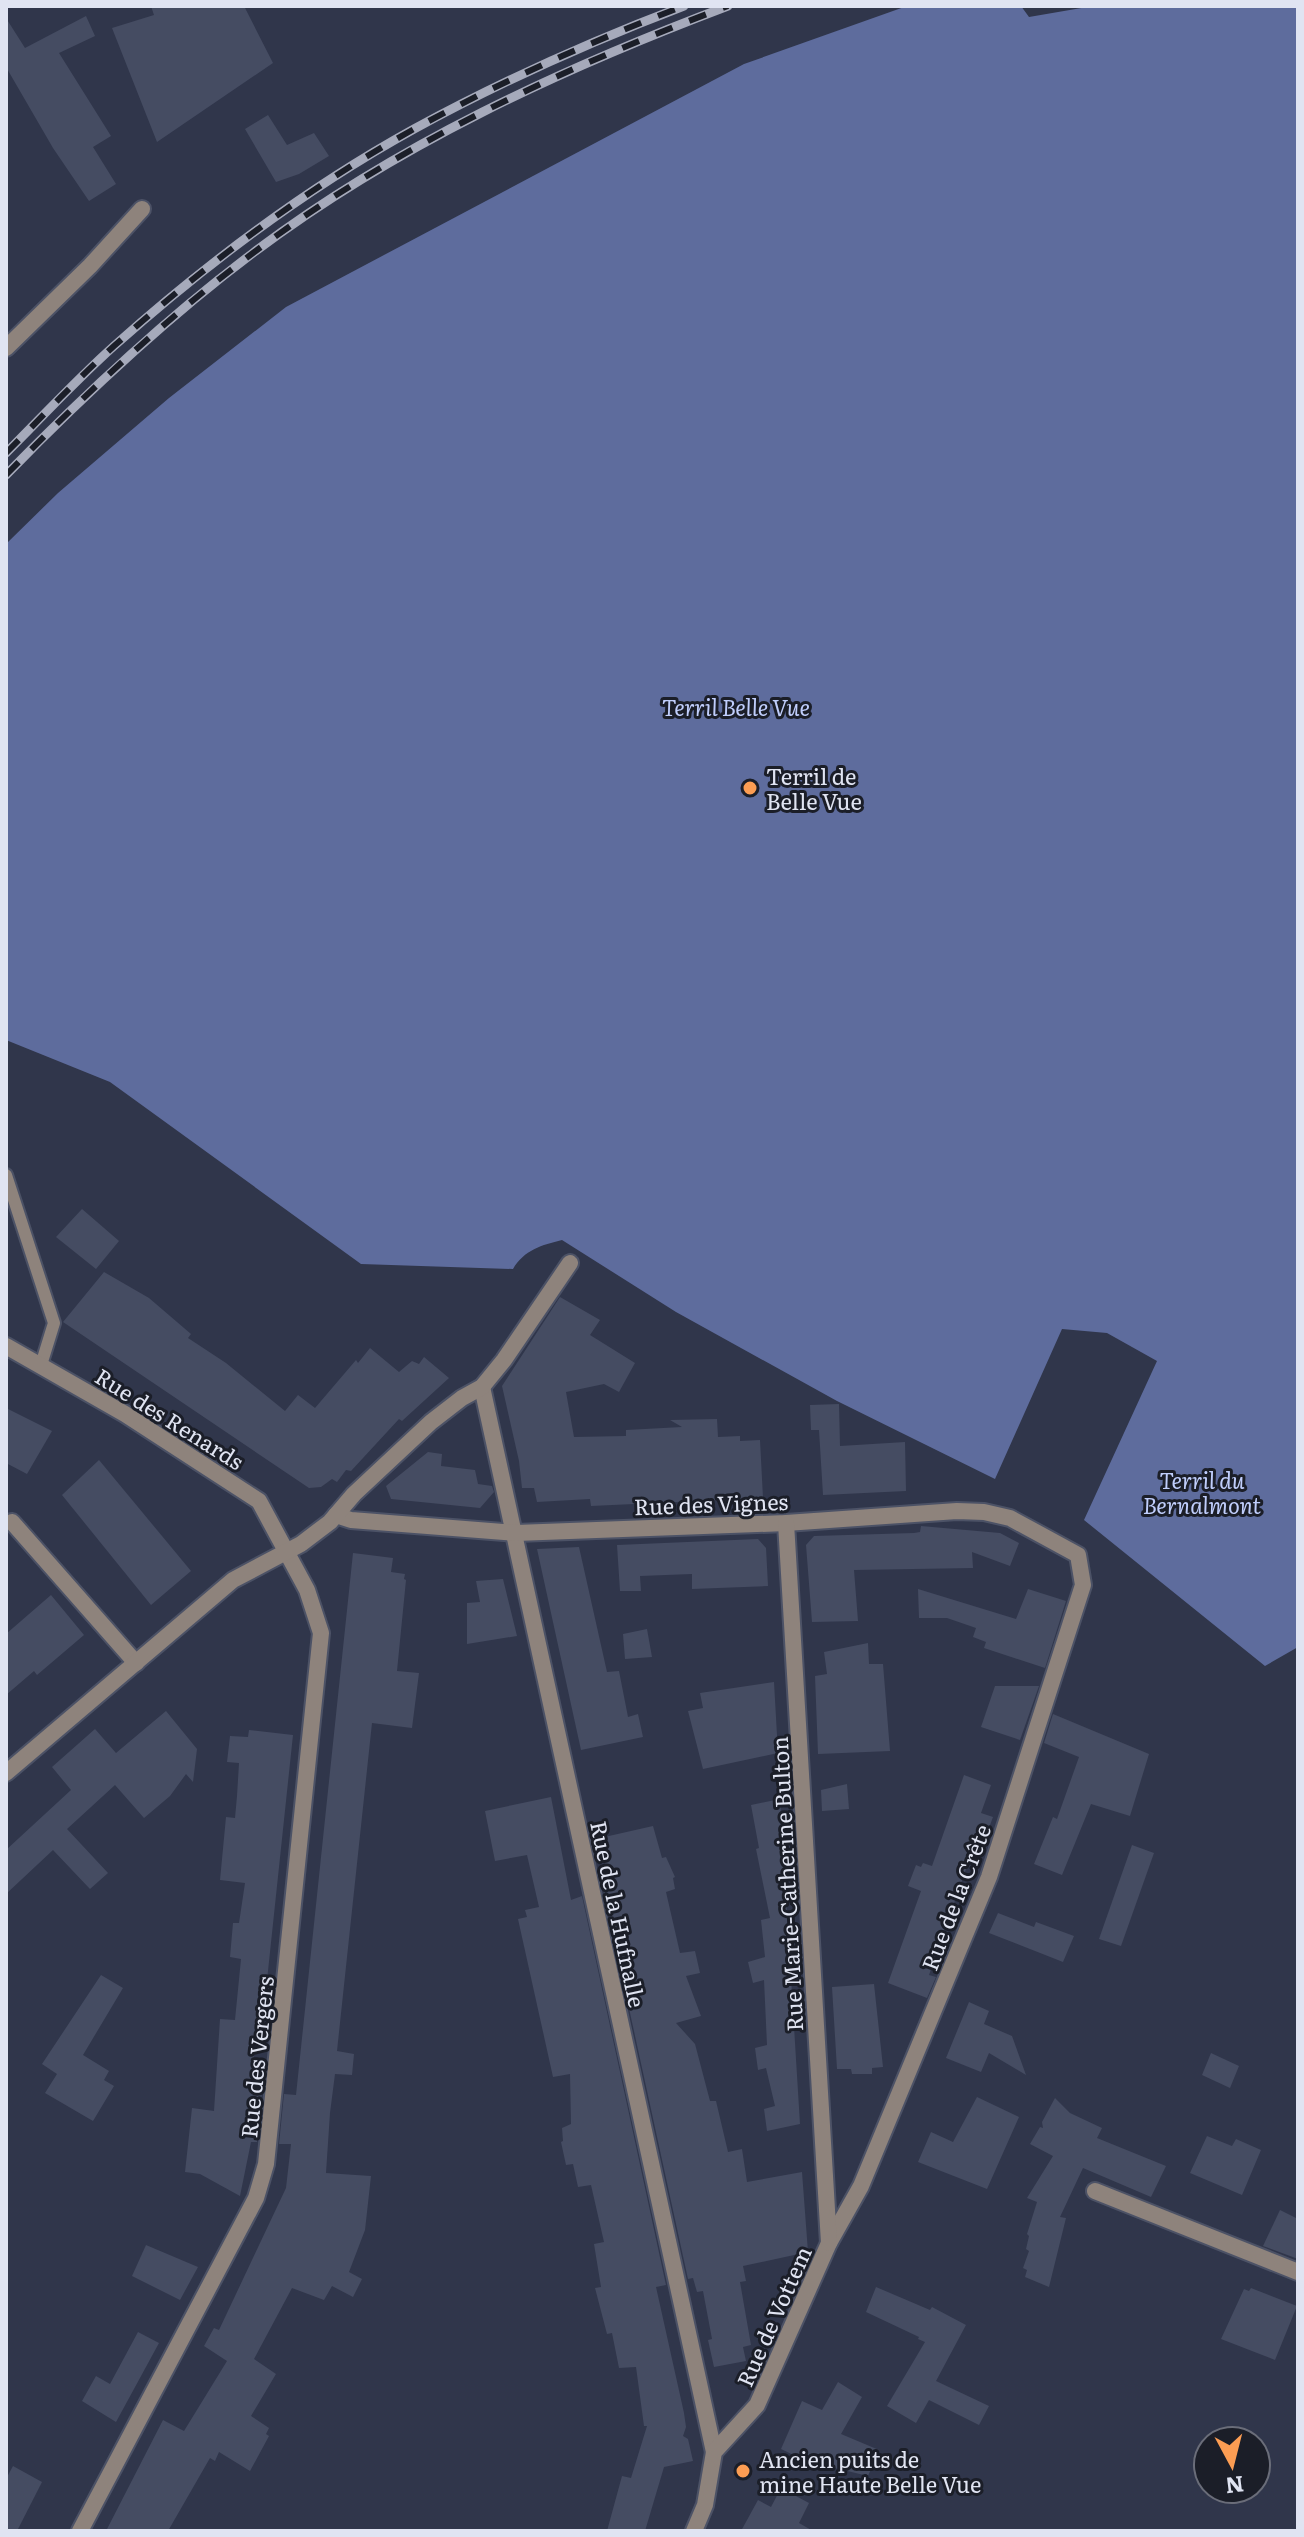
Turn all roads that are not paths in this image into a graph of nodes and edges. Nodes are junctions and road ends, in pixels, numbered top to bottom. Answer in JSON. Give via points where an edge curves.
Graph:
{"nodes":[{"id":1,"x":142,"y":209,"type":"dead end"},
{"id":2,"x":6,"y":348,"type":"edge"},
{"id":3,"x":6,"y":1175,"type":"edge"},
{"id":4,"x":570,"y":1263,"type":"dead end"},
{"id":5,"x":6,"y":1346,"type":"edge"},
{"id":6,"x":41,"y":1365,"type":"junction"},
{"id":7,"x":482,"y":1387,"type":"junction"},
{"id":8,"x":336,"y":1515,"type":"junction"},
{"id":9,"x":12,"y":1522,"type":"dead end"},
{"id":10,"x":786,"y":1523,"type":"junction"},
{"id":11,"x":516,"y":1533,"type":"junction"},
{"id":12,"x":287,"y":1552,"type":"junction"},
{"id":13,"x":1078,"y":1555,"type":"joint"},
{"id":14,"x":136,"y":1663,"type":"junction"},
{"id":15,"x":6,"y":1773,"type":"edge"},
{"id":16,"x":1095,"y":2191,"type":"dead end"},
{"id":17,"x":829,"y":2243,"type":"junction"},
{"id":18,"x":1298,"y":2272,"type":"edge"},
{"id":19,"x":714,"y":2452,"type":"junction"},
{"id":20,"x":80,"y":2531,"type":"edge"},
{"id":21,"x":694,"y":2531,"type":"edge"}],
"edges":[{"from":1,"to":2,"type":"street"},
{"from":3,"to":6,"type":"lane","via":[[54,1323]]},
{"from":4,"to":7,"type":"street"},
{"from":5,"to":6,"type":"street","name":"Rue des Renards"},
{"from":6,"to":12,"type":"street","name":"Rue des Renards","via":[[259,1501]]},
{"from":7,"to":8,"type":"street","via":[[431,1422]]},
{"from":7,"to":11,"type":"street","name":"Rue de la Hufnalle"},
{"from":8,"to":11,"type":"street","name":"Rue des Vignes"},
{"from":8,"to":12,"type":"street"},
{"from":9,"to":14,"type":"street"},
{"from":10,"to":11,"type":"street","name":"Rue des Vignes"},
{"from":10,"to":13,"type":"street","name":"Rue des Vignes","via":[[984,1512],[1010,1518]]},
{"from":10,"to":17,"type":"street","name":"Rue Marie-Catherine Bulton"},
{"from":11,"to":19,"type":"street","name":"Rue de la Hufnalle"},
{"from":12,"to":14,"type":"street","via":[[233,1580]]},
{"from":12,"to":20,"type":"street","name":"Rue des Vergers","via":[[321,1633],[266,2164],[256,2198]]},
{"from":13,"to":17,"type":"street","name":"Rue de la Crête","via":[[1083,1585],[989,1877],[861,2186]]},
{"from":14,"to":15,"type":"street"},
{"from":16,"to":18,"type":"street"},
{"from":17,"to":19,"type":"street","name":"Rue de Vottem","via":[[757,2405]]},
{"from":19,"to":21,"type":"street","via":[[705,2505]]}]}
